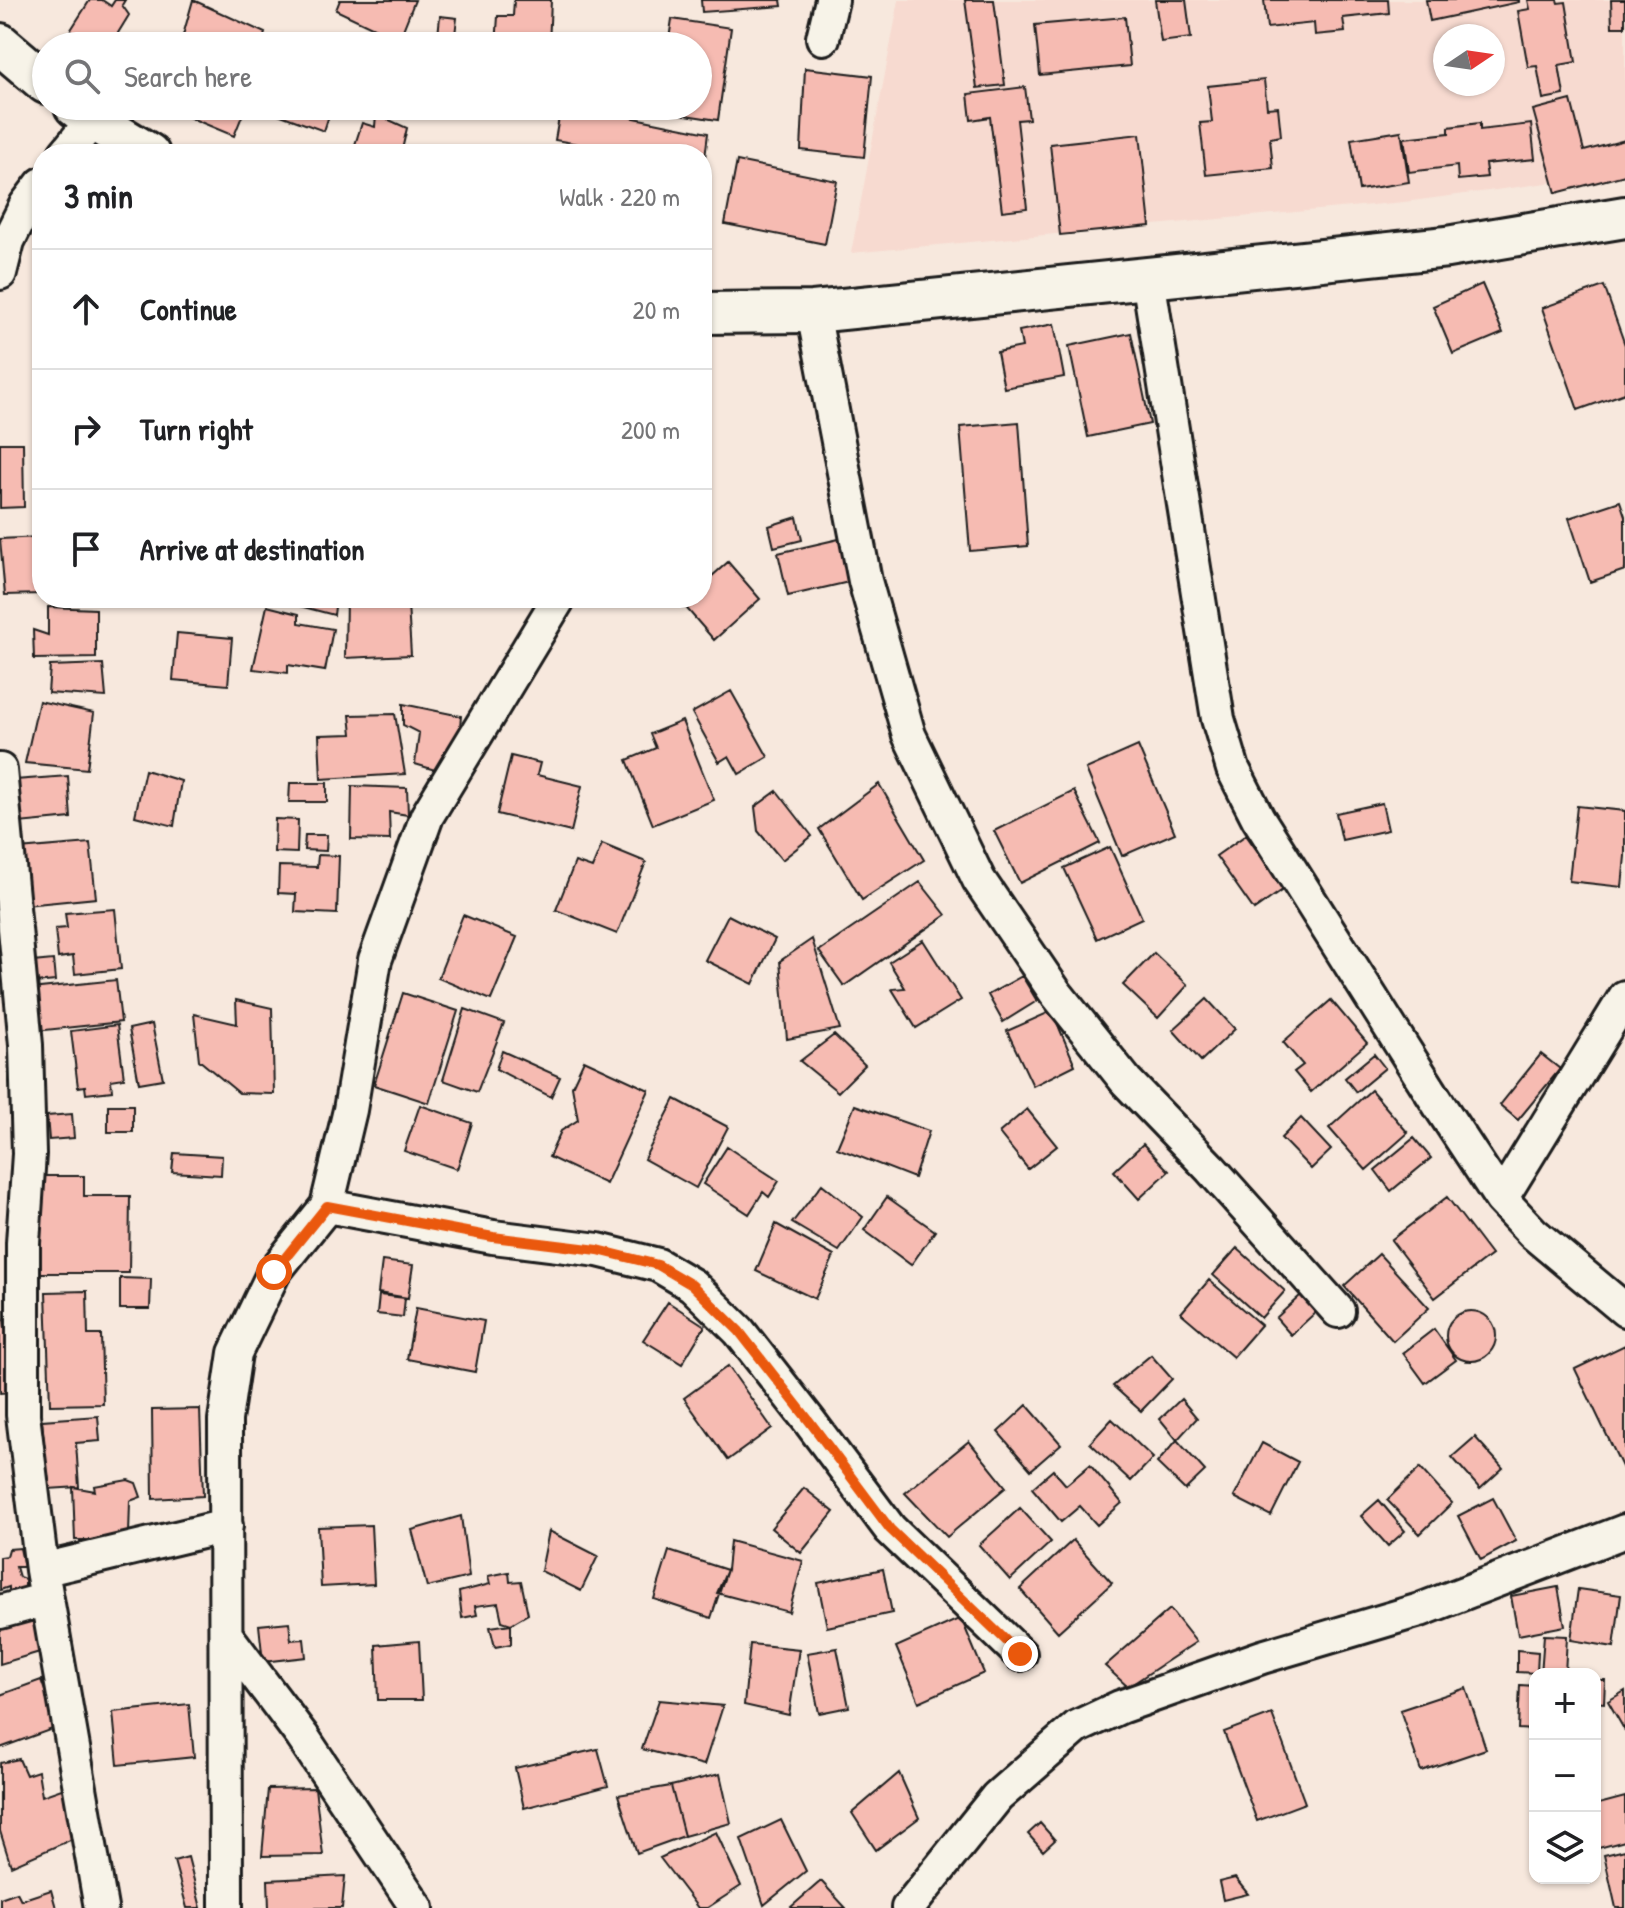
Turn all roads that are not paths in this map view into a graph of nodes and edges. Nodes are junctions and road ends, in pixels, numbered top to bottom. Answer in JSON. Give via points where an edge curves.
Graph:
{"nodes":[{"id":1,"x":832,"y":0,"type":"edge"},
{"id":2,"x":823,"y":38,"type":"dead end"},
{"id":3,"x":0,"y":44,"type":"edge"},
{"id":4,"x":32,"y":71,"type":"edge"},
{"id":5,"x":81,"y":120,"type":"edge"},
{"id":6,"x":95,"y":120,"type":"edge"},
{"id":7,"x":70,"y":144,"type":"edge"},
{"id":8,"x":133,"y":144,"type":"edge"},
{"id":9,"x":32,"y":197,"type":"edge"},
{"id":10,"x":1625,"y":217,"type":"edge"},
{"id":11,"x":0,"y":273,"type":"edge"},
{"id":12,"x":1148,"y":278,"type":"junction"},
{"id":13,"x":813,"y":312,"type":"junction"},
{"id":14,"x":712,"y":313,"type":"edge"},
{"id":15,"x":553,"y":608,"type":"edge"},
{"id":16,"x":0,"y":770,"type":"edge"},
{"id":17,"x":1625,"y":997,"type":"edge"},
{"id":18,"x":1501,"y":1199,"type":"junction"},
{"id":19,"x":327,"y":1206,"type":"junction"},
{"id":20,"x":1625,"y":1310,"type":"edge"},
{"id":21,"x":1338,"y":1311,"type":"dead end"},
{"id":22,"x":12,"y":1418,"type":"edge"},
{"id":23,"x":226,"y":1526,"type":"junction"},
{"id":24,"x":1625,"y":1531,"type":"edge"},
{"id":25,"x":44,"y":1584,"type":"junction"},
{"id":26,"x":0,"y":1612,"type":"edge"},
{"id":27,"x":226,"y":1635,"type":"junction"},
{"id":28,"x":1020,"y":1654,"type":"dead end"},
{"id":29,"x":101,"y":1908,"type":"edge"},
{"id":30,"x":226,"y":1908,"type":"edge"},
{"id":31,"x":417,"y":1908,"type":"edge"},
{"id":32,"x":908,"y":1908,"type":"edge"}],
"edges":[{"from":1,"to":2,"type":"street"},
{"from":3,"to":4,"type":"street"},
{"from":5,"to":7,"type":"street"},
{"from":6,"to":8,"type":"street"},
{"from":9,"to":11,"type":"street","via":[[8,241]]},
{"from":10,"to":12,"type":"street","via":[[1447,247]]},
{"from":12,"to":13,"type":"street"},
{"from":12,"to":18,"type":"street","via":[[1218,719],[1233,769],[1258,818]]},
{"from":13,"to":14,"type":"street"},
{"from":13,"to":21,"type":"street","via":[[865,581],[909,735],[979,880],[1055,992],[1126,1081]]},
{"from":15,"to":19,"type":"street","via":[[427,816],[375,960],[350,1110]]},
{"from":16,"to":22,"type":"street","via":[[26,1060],[29,1154]]},
{"from":17,"to":18,"type":"street"},
{"from":18,"to":20,"type":"street"},
{"from":19,"to":23,"type":"street","via":[[274,1272],[235,1353],[225,1420]]},
{"from":19,"to":28,"type":"street","via":[[598,1250],[658,1265],[692,1285],[739,1331],[890,1529]]},
{"from":22,"to":25,"type":"street"},
{"from":23,"to":25,"type":"street"},
{"from":23,"to":27,"type":"street"},
{"from":24,"to":32,"type":"street","via":[[1420,1610],[1262,1657],[1077,1727],[997,1797]]},
{"from":25,"to":26,"type":"street"},
{"from":25,"to":29,"type":"street"},
{"from":27,"to":30,"type":"street"},
{"from":27,"to":31,"type":"street","via":[[302,1736]]}]}
